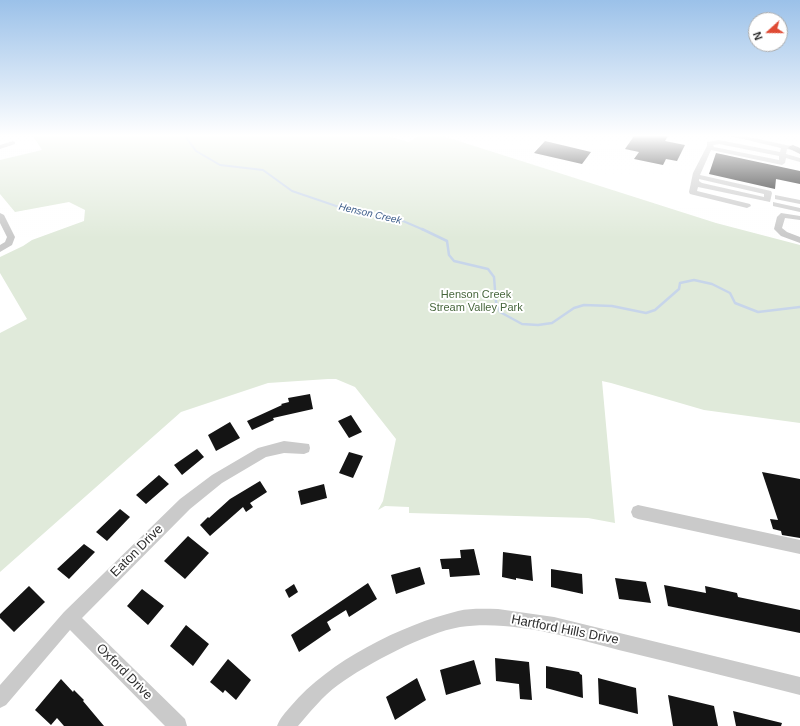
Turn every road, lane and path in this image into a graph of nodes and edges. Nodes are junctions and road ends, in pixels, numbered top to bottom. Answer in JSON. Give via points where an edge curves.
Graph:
{"nodes":[{"id":1,"x":700,"y":170,"type":"edge"},
{"id":2,"x":696,"y":179,"type":"junction"},
{"id":3,"x":800,"y":194,"type":"edge"},
{"id":4,"x":778,"y":197,"type":"junction"},
{"id":5,"x":800,"y":202,"type":"edge"},
{"id":6,"x":747,"y":206,"type":"dead end"},
{"id":7,"x":800,"y":210,"type":"edge"},
{"id":8,"x":0,"y":216,"type":"edge"},
{"id":9,"x":800,"y":218,"type":"edge"},
{"id":10,"x":800,"y":240,"type":"edge"},
{"id":11,"x":0,"y":249,"type":"edge"},
{"id":12,"x":304,"y":448,"type":"dead end"},
{"id":13,"x":638,"y":512,"type":"dead end"},
{"id":14,"x":800,"y":547,"type":"edge"},
{"id":15,"x":70,"y":618,"type":"junction"},
{"id":16,"x":800,"y":686,"type":"edge"},
{"id":17,"x":0,"y":699,"type":"edge"},
{"id":18,"x":178,"y":726,"type":"edge"},
{"id":19,"x":286,"y":726,"type":"edge"}],
"edges":[{"from":1,"to":2,"type":"street"},
{"from":2,"to":2,"type":"street","via":[[700,184],[766,200],[768,193]]},
{"from":2,"to":6,"type":"street","via":[[693,192]]},
{"from":3,"to":4,"type":"street"},
{"from":4,"to":5,"type":"street"},
{"from":4,"to":7,"type":"street"},
{"from":8,"to":11,"type":"street","via":[[11,237],[9,243]]},
{"from":9,"to":10,"type":"street","via":[[781,216],[778,229]]},
{"from":12,"to":15,"type":"street","name":"Eaton Drive","via":[[284,447],[263,452],[217,479],[185,504]]},
{"from":13,"to":14,"type":"street"},
{"from":15,"to":17,"type":"street","name":"Eaton Drive"},
{"from":15,"to":18,"type":"street","name":"Oxford Drive"},
{"from":16,"to":19,"type":"street","name":"Hartford Hills Drive","via":[[554,625],[498,617],[460,620],[421,631],[369,656],[331,679],[305,703]]}]}
